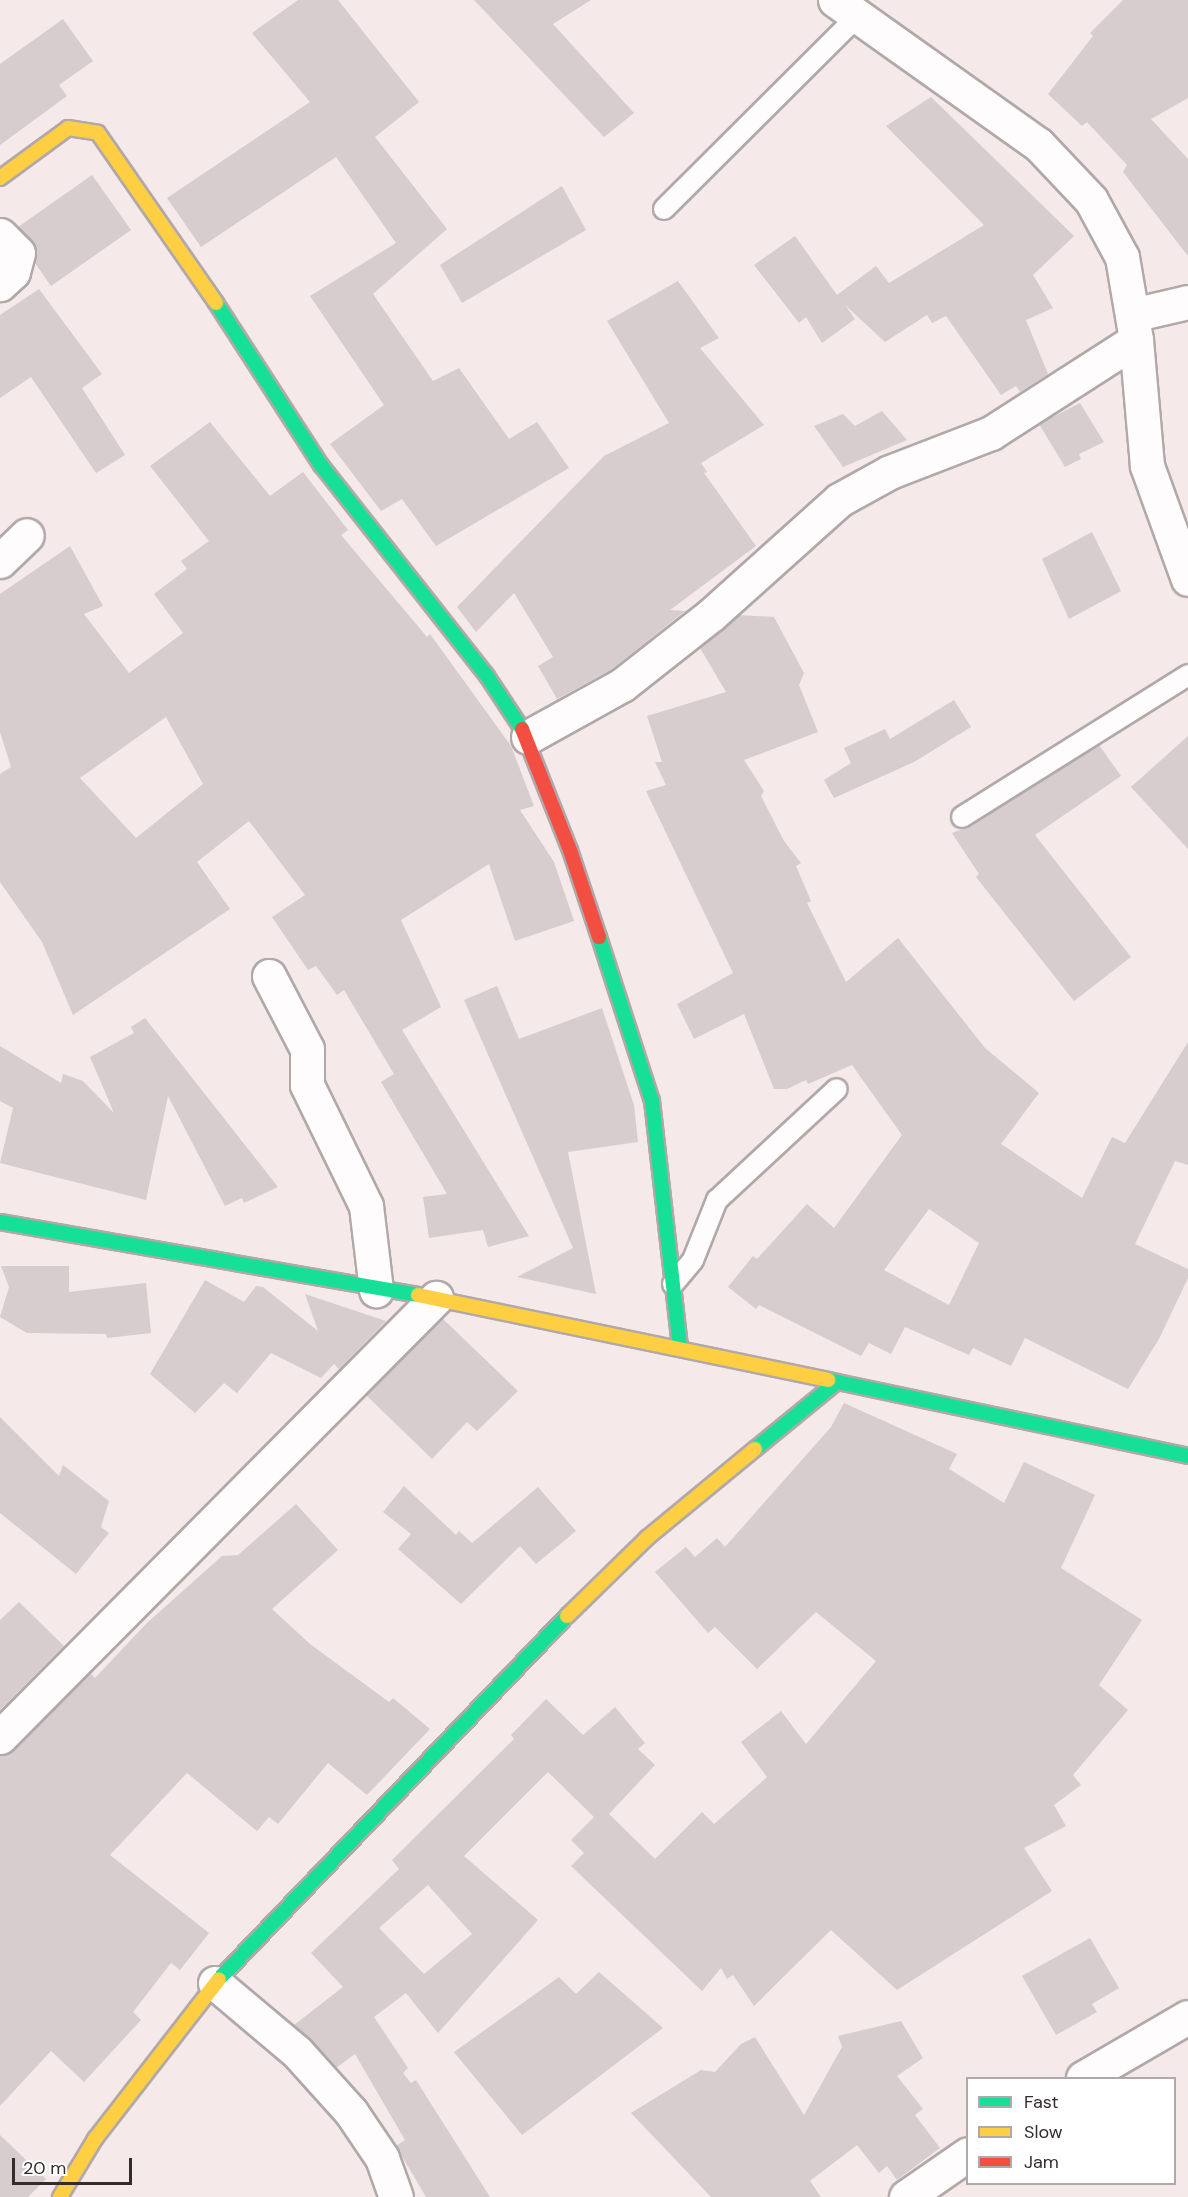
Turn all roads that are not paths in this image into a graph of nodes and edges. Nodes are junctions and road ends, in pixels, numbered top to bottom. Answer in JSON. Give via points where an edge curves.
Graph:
{"nodes":[{"id":1,"x":846,"y":8,"type":"edge"},
{"id":2,"x":0,"y":178,"type":"edge"},
{"id":3,"x":663,"y":209,"type":"dead end"},
{"id":4,"x":0,"y":235,"type":"edge"},
{"id":5,"x":0,"y":284,"type":"edge"},
{"id":6,"x":1188,"y":302,"type":"edge"},
{"id":7,"x":1134,"y":328,"type":"junction"},
{"id":8,"x":27,"y":535,"type":"dead end"},
{"id":9,"x":0,"y":561,"type":"edge"},
{"id":10,"x":1188,"y":579,"type":"edge"},
{"id":11,"x":1188,"y":675,"type":"edge"},
{"id":12,"x":528,"y":737,"type":"junction"},
{"id":13,"x":962,"y":817,"type":"dead end"},
{"id":14,"x":269,"y":976,"type":"dead end"},
{"id":15,"x":837,"y":1089,"type":"dead end"},
{"id":16,"x":0,"y":1222,"type":"edge"},
{"id":17,"x":673,"y":1284,"type":"junction"},
{"id":18,"x":376,"y":1290,"type":"junction"},
{"id":19,"x":436,"y":1298,"type":"junction"},
{"id":20,"x":681,"y":1347,"type":"junction"},
{"id":21,"x":837,"y":1382,"type":"junction"},
{"id":22,"x":1188,"y":1456,"type":"edge"},
{"id":23,"x":0,"y":1737,"type":"edge"},
{"id":24,"x":215,"y":1983,"type":"junction"},
{"id":25,"x":1188,"y":2017,"type":"edge"},
{"id":26,"x":1086,"y":2077,"type":"edge"},
{"id":27,"x":966,"y":2155,"type":"edge"},
{"id":28,"x":60,"y":2197,"type":"edge"},
{"id":29,"x":396,"y":2197,"type":"edge"},
{"id":30,"x":906,"y":2197,"type":"edge"}],
"edges":[{"from":1,"to":3,"type":"lane"},
{"from":1,"to":7,"type":"street","via":[[1038,144],[1091,200],[1122,257]]},
{"from":2,"to":12,"type":"street","via":[[68,128],[98,133],[197,274],[321,465],[487,676]]},
{"from":4,"to":5,"type":"street","via":[[18,253],[13,272]]},
{"from":6,"to":7,"type":"street"},
{"from":7,"to":10,"type":"street","via":[[1148,466]]},
{"from":7,"to":12,"type":"street","via":[[991,433],[890,472],[839,500],[711,615],[622,685]]},
{"from":8,"to":9,"type":"street"},
{"from":11,"to":13,"type":"lane"},
{"from":12,"to":17,"type":"street","via":[[570,850],[652,1101]]},
{"from":14,"to":18,"type":"street","via":[[307,1048],[307,1085],[366,1206]]},
{"from":15,"to":17,"type":"lane","via":[[717,1200],[693,1260]]},
{"from":16,"to":18,"type":"street"},
{"from":17,"to":20,"type":"street"},
{"from":18,"to":19,"type":"street"},
{"from":19,"to":20,"type":"street"},
{"from":19,"to":23,"type":"street"},
{"from":20,"to":21,"type":"street"},
{"from":21,"to":22,"type":"street"},
{"from":21,"to":24,"type":"street","via":[[647,1538],[514,1667]]},
{"from":24,"to":28,"type":"street","via":[[95,2139]]},
{"from":24,"to":29,"type":"street","via":[[297,2052],[351,2112],[382,2158]]},
{"from":25,"to":26,"type":"street"},
{"from":27,"to":30,"type":"street"}]}
